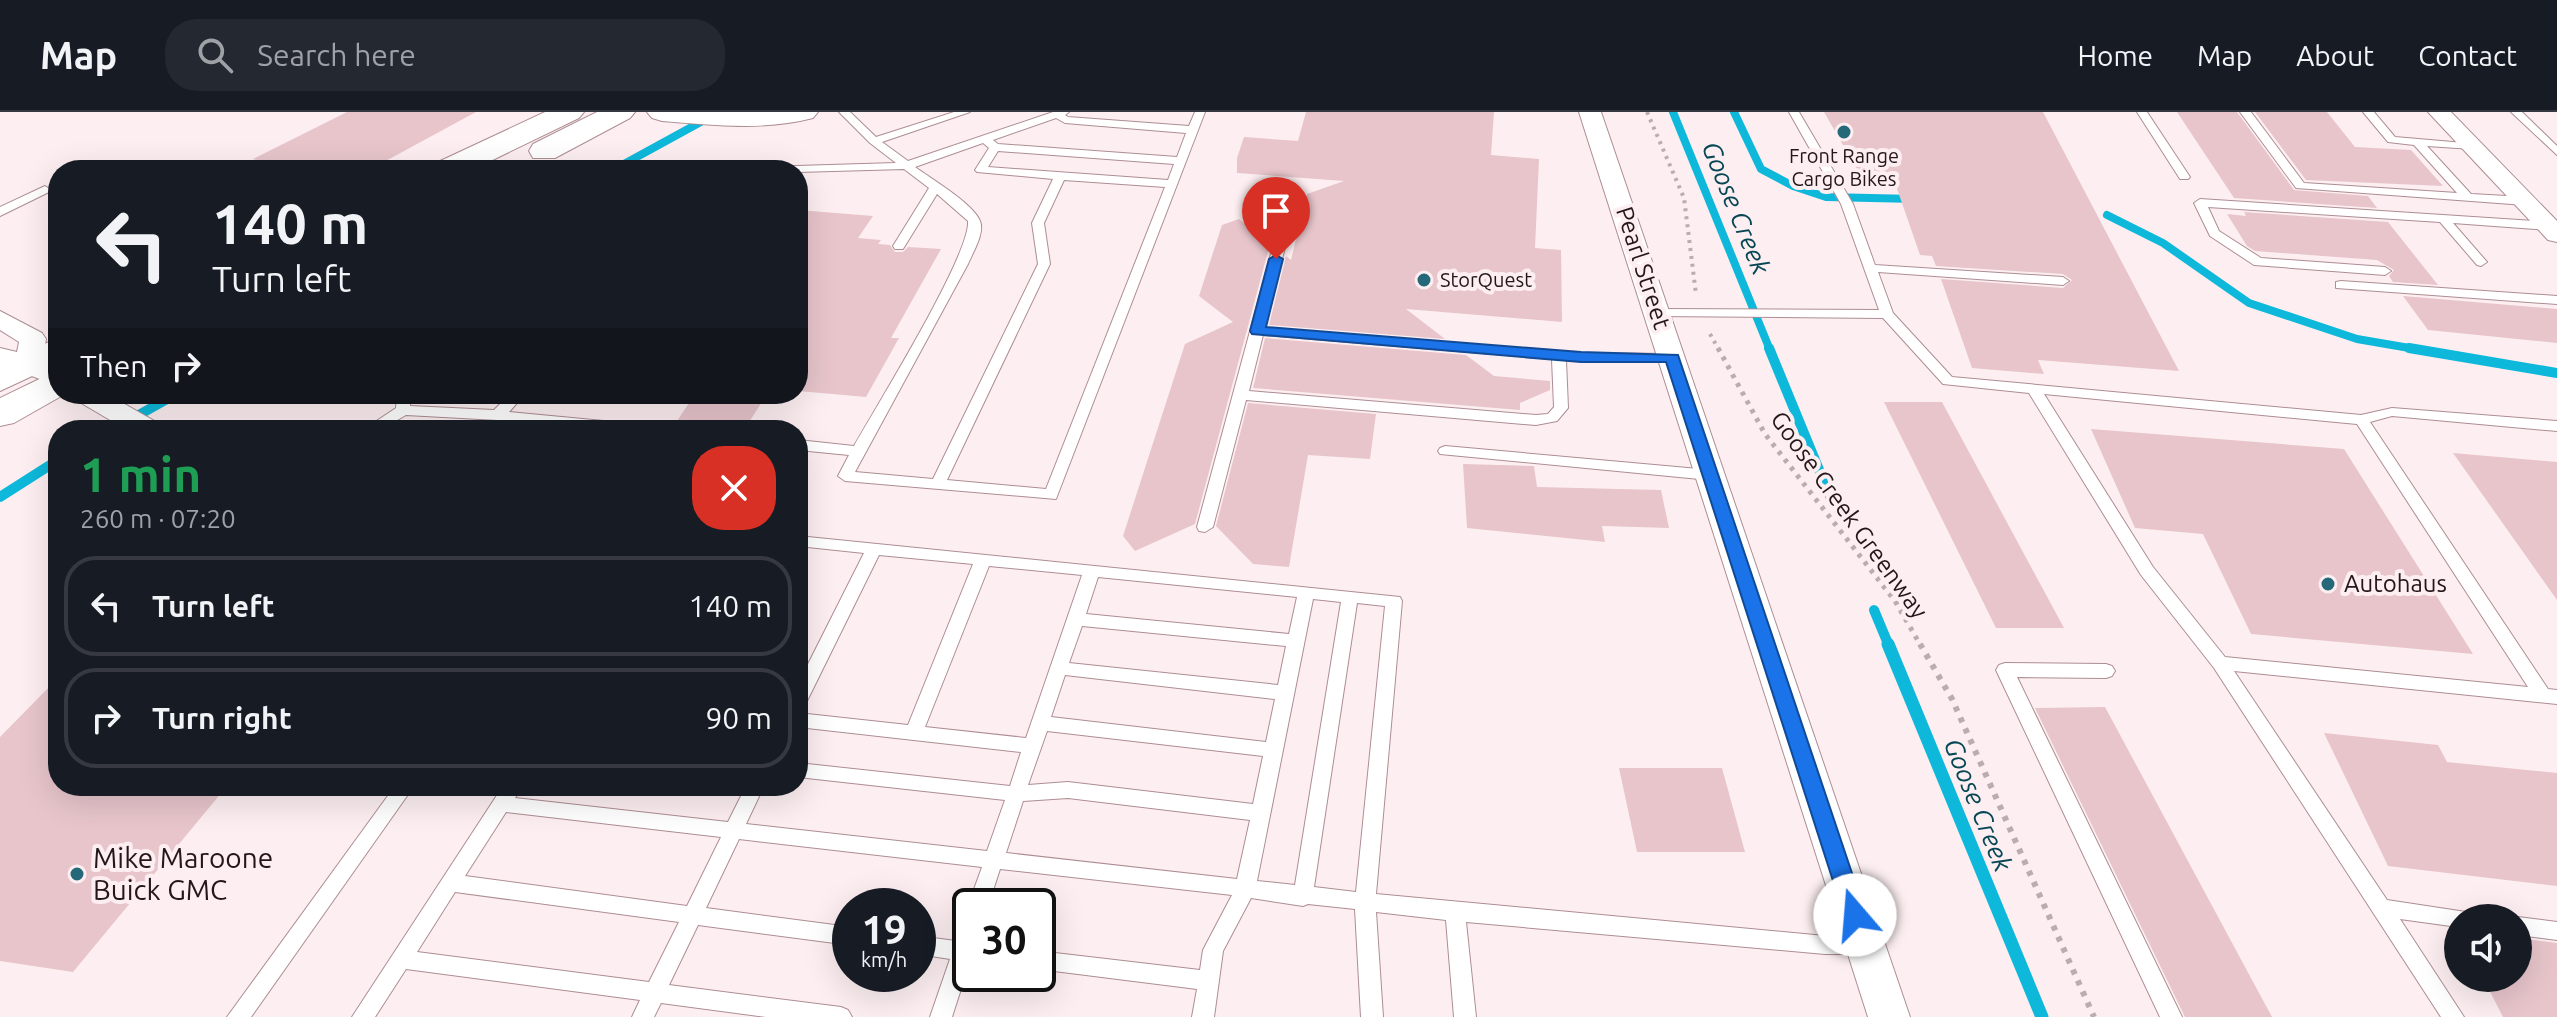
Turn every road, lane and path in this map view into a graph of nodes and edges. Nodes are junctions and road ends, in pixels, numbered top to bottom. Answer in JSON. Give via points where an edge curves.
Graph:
{"nodes":[{"id":1,"x":569,"y":112,"type":"edge"},
{"id":2,"x":620,"y":112,"type":"edge"},
{"id":3,"x":803,"y":112,"type":"edge"},
{"id":4,"x":844,"y":112,"type":"edge"},
{"id":5,"x":965,"y":112,"type":"edge"},
{"id":6,"x":1200,"y":112,"type":"edge"},
{"id":7,"x":1590,"y":112,"type":"edge"},
{"id":8,"x":1647,"y":112,"type":"edge"},
{"id":9,"x":1794,"y":112,"type":"edge"},
{"id":10,"x":2142,"y":112,"type":"edge"},
{"id":11,"x":2245,"y":112,"type":"edge"},
{"id":12,"x":2368,"y":112,"type":"edge"},
{"id":13,"x":2439,"y":112,"type":"edge"},
{"id":14,"x":2516,"y":112,"type":"edge"},
{"id":15,"x":1061,"y":113,"type":"edge"},
{"id":16,"x":674,"y":114,"type":"edge"},
{"id":17,"x":1193,"y":130,"type":"junction"},
{"id":18,"x":874,"y":141,"type":"junction"},
{"id":19,"x":2417,"y":142,"type":"junction"},
{"id":20,"x":989,"y":143,"type":"junction"},
{"id":21,"x":2472,"y":146,"type":"junction"},
{"id":22,"x":2557,"y":152,"type":"edge"},
{"id":23,"x":468,"y":160,"type":"edge"},
{"id":24,"x":526,"y":160,"type":"edge"},
{"id":25,"x":1181,"y":161,"type":"junction"},
{"id":26,"x":906,"y":166,"type":"junction"},
{"id":27,"x":808,"y":169,"type":"edge"},
{"id":28,"x":1060,"y":176,"type":"junction"},
{"id":29,"x":2184,"y":177,"type":"dead end"},
{"id":30,"x":1171,"y":184,"type":"junction"},
{"id":31,"x":935,"y":188,"type":"junction"},
{"id":32,"x":45,"y":190,"type":"dead end"},
{"id":33,"x":2467,"y":197,"type":"junction"},
{"id":34,"x":2525,"y":201,"type":"junction"},
{"id":35,"x":0,"y":212,"type":"edge"},
{"id":36,"x":2444,"y":220,"type":"junction"},
{"id":37,"x":2553,"y":231,"type":"edge"},
{"id":38,"x":1282,"y":235,"type":"dead end"},
{"id":39,"x":899,"y":246,"type":"dead end"},
{"id":40,"x":2481,"y":262,"type":"dead end"},
{"id":41,"x":1871,"y":268,"type":"junction"},
{"id":42,"x":2385,"y":271,"type":"dead end"},
{"id":43,"x":2063,"y":281,"type":"dead end"},
{"id":44,"x":2341,"y":285,"type":"dead end"},
{"id":45,"x":2557,"y":300,"type":"edge"},
{"id":46,"x":1658,"y":313,"type":"junction"},
{"id":47,"x":1701,"y":313,"type":"junction"},
{"id":48,"x":1887,"y":314,"type":"junction"},
{"id":49,"x":0,"y":319,"type":"edge"},
{"id":50,"x":1258,"y":331,"type":"junction"},
{"id":51,"x":1559,"y":355,"type":"junction"},
{"id":52,"x":1672,"y":358,"type":"junction"},
{"id":53,"x":34,"y":368,"type":"edge"},
{"id":54,"x":2034,"y":390,"type":"junction"},
{"id":55,"x":1241,"y":395,"type":"junction"},
{"id":56,"x":104,"y":404,"type":"edge"},
{"id":57,"x":403,"y":404,"type":"edge"},
{"id":58,"x":508,"y":404,"type":"edge"},
{"id":59,"x":403,"y":410,"type":"junction"},
{"id":60,"x":0,"y":414,"type":"edge"},
{"id":61,"x":498,"y":415,"type":"junction"},
{"id":62,"x":131,"y":420,"type":"edge"},
{"id":63,"x":386,"y":420,"type":"edge"},
{"id":64,"x":547,"y":420,"type":"edge"},
{"id":65,"x":2361,"y":420,"type":"junction"},
{"id":66,"x":2557,"y":426,"type":"edge"},
{"id":67,"x":808,"y":446,"type":"edge"},
{"id":68,"x":858,"y":451,"type":"junction"},
{"id":69,"x":1445,"y":451,"type":"dead end"},
{"id":70,"x":1710,"y":475,"type":"junction"},
{"id":71,"x":938,"y":484,"type":"junction"},
{"id":72,"x":1205,"y":527,"type":"dead end"},
{"id":73,"x":808,"y":542,"type":"edge"},
{"id":74,"x":874,"y":549,"type":"junction"},
{"id":75,"x":983,"y":560,"type":"junction"},
{"id":76,"x":1092,"y":571,"type":"junction"},
{"id":77,"x":1306,"y":592,"type":"junction"},
{"id":78,"x":1350,"y":597,"type":"junction"},
{"id":79,"x":1077,"y":619,"type":"junction"},
{"id":80,"x":1296,"y":641,"type":"junction"},
{"id":81,"x":2220,"y":663,"type":"junction"},
{"id":82,"x":1060,"y":668,"type":"junction"},
{"id":83,"x":2106,"y":671,"type":"dead end"},
{"id":84,"x":808,"y":681,"type":"edge"},
{"id":85,"x":1285,"y":693,"type":"junction"},
{"id":86,"x":2550,"y":696,"type":"edge"},
{"id":87,"x":808,"y":721,"type":"edge"},
{"id":88,"x":1041,"y":723,"type":"junction"},
{"id":89,"x":914,"y":733,"type":"junction"},
{"id":90,"x":1033,"y":746,"type":"junction"},
{"id":91,"x":1273,"y":750,"type":"junction"},
{"id":92,"x":808,"y":771,"type":"edge"},
{"id":93,"x":1017,"y":794,"type":"junction"},
{"id":94,"x":398,"y":796,"type":"edge"},
{"id":95,"x":506,"y":796,"type":"edge"},
{"id":96,"x":750,"y":796,"type":"edge"},
{"id":97,"x":501,"y":804,"type":"junction"},
{"id":98,"x":1261,"y":813,"type":"junction"},
{"id":99,"x":733,"y":831,"type":"junction"},
{"id":100,"x":993,"y":861,"type":"junction"},
{"id":101,"x":450,"y":883,"type":"junction"},
{"id":102,"x":984,"y":888,"type":"edge"},
{"id":103,"x":1245,"y":890,"type":"junction"},
{"id":104,"x":1303,"y":897,"type":"junction"},
{"id":105,"x":1365,"y":903,"type":"junction"},
{"id":106,"x":2381,"y":908,"type":"junction"},
{"id":107,"x":1455,"y":912,"type":"junction"},
{"id":108,"x":692,"y":915,"type":"junction"},
{"id":109,"x":2444,"y":916,"type":"edge"},
{"id":110,"x":2532,"y":928,"type":"edge"},
{"id":111,"x":2557,"y":931,"type":"edge"},
{"id":112,"x":832,"y":934,"type":"edge"},
{"id":113,"x":1865,"y":945,"type":"junction"},
{"id":114,"x":401,"y":959,"type":"junction"},
{"id":115,"x":1056,"y":962,"type":"edge"},
{"id":116,"x":1209,"y":981,"type":"junction"},
{"id":117,"x":952,"y":988,"type":"edge"},
{"id":118,"x":656,"y":992,"type":"junction"},
{"id":119,"x":238,"y":1017,"type":"edge"},
{"id":120,"x":363,"y":1017,"type":"edge"},
{"id":121,"x":643,"y":1017,"type":"edge"},
{"id":122,"x":841,"y":1017,"type":"edge"},
{"id":123,"x":941,"y":1017,"type":"edge"},
{"id":124,"x":1203,"y":1017,"type":"edge"},
{"id":125,"x":1372,"y":1017,"type":"edge"},
{"id":126,"x":1465,"y":1017,"type":"edge"},
{"id":127,"x":1889,"y":1017,"type":"edge"},
{"id":128,"x":2094,"y":1017,"type":"edge"},
{"id":129,"x":2171,"y":1017,"type":"edge"},
{"id":130,"x":2453,"y":1017,"type":"edge"}],
"edges":[{"from":1,"to":23,"type":"main road"},
{"from":2,"to":24,"type":"main road"},
{"from":3,"to":16,"type":"main road","via":[[730,119]]},
{"from":4,"to":18,"type":"lane"},
{"from":5,"to":18,"type":"lane"},
{"from":6,"to":17,"type":"lane"},
{"from":7,"to":46,"type":"street","name":"Pearl Street"},
{"from":8,"to":47,"type":"path","name":"Goose Creek Greenway","via":[[1684,198]]},
{"from":9,"to":41,"type":"lane","via":[[1844,199]]},
{"from":10,"to":29,"type":"lane"},
{"from":11,"to":33,"type":"lane","via":[[2300,186]]},
{"from":12,"to":19,"type":"lane","via":[[2392,140]]},
{"from":13,"to":21,"type":"street"},
{"from":14,"to":22,"type":"lane"},
{"from":15,"to":17,"type":"lane","via":[[1065,120]]},
{"from":15,"to":20,"type":"lane"},
{"from":17,"to":25,"type":"lane"},
{"from":18,"to":26,"type":"lane"},
{"from":19,"to":21,"type":"lane"},
{"from":19,"to":33,"type":"lane"},
{"from":20,"to":25,"type":"lane"},
{"from":20,"to":26,"type":"lane"},
{"from":20,"to":28,"type":"lane","via":[[981,170]]},
{"from":21,"to":34,"type":"street"},
{"from":25,"to":30,"type":"lane"},
{"from":26,"to":27,"type":"lane"},
{"from":26,"to":31,"type":"lane"},
{"from":28,"to":30,"type":"lane"},
{"from":28,"to":71,"type":"lane","via":[[1038,223],[1044,264]]},
{"from":30,"to":71,"type":"lane","via":[[1051,495]]},
{"from":31,"to":39,"type":"lane"},
{"from":31,"to":68,"type":"lane","via":[[965,210],[975,231],[962,264]]},
{"from":32,"to":35,"type":"lane"},
{"from":33,"to":34,"type":"lane"},
{"from":34,"to":37,"type":"street"},
{"from":36,"to":37,"type":"lane"},
{"from":36,"to":40,"type":"lane"},
{"from":36,"to":42,"type":"lane","via":[[2200,203],[2214,233],[2258,262]]},
{"from":38,"to":50,"type":"lane"},
{"from":41,"to":43,"type":"lane"},
{"from":41,"to":48,"type":"lane"},
{"from":44,"to":45,"type":"lane"},
{"from":46,"to":47,"type":"lane"},
{"from":46,"to":52,"type":"street","name":"Pearl Street"},
{"from":47,"to":48,"type":"lane"},
{"from":47,"to":128,"type":"path","name":"Goose Creek Greenway","via":[[1765,434],[1895,601],[1952,699]]},
{"from":48,"to":54,"type":"lane","via":[[1948,381]]},
{"from":49,"to":53,"type":"street","via":[[33,339]]},
{"from":50,"to":51,"type":"lane"},
{"from":50,"to":55,"type":"lane"},
{"from":51,"to":52,"type":"lane"},
{"from":51,"to":55,"type":"lane","via":[[1561,408],[1552,418]]},
{"from":52,"to":70,"type":"street","name":"Pearl Street"},
{"from":53,"to":60,"type":"main road"},
{"from":54,"to":65,"type":"lane"},
{"from":54,"to":81,"type":"lane","via":[[2147,571]]},
{"from":55,"to":72,"type":"lane"},
{"from":56,"to":62,"type":"street"},
{"from":57,"to":59,"type":"lane"},
{"from":58,"to":61,"type":"lane"},
{"from":59,"to":61,"type":"lane"},
{"from":59,"to":63,"type":"lane"},
{"from":61,"to":64,"type":"lane"},
{"from":65,"to":66,"type":"lane","via":[[2392,412]]},
{"from":65,"to":86,"type":"lane"},
{"from":67,"to":68,"type":"lane"},
{"from":68,"to":71,"type":"lane","via":[[845,476]]},
{"from":69,"to":70,"type":"lane"},
{"from":70,"to":113,"type":"street","name":"Pearl Street"},
{"from":73,"to":74,"type":"lane"},
{"from":74,"to":75,"type":"lane"},
{"from":74,"to":84,"type":"lane"},
{"from":75,"to":76,"type":"lane"},
{"from":75,"to":89,"type":"lane"},
{"from":76,"to":77,"type":"lane"},
{"from":76,"to":79,"type":"lane"},
{"from":77,"to":78,"type":"lane"},
{"from":77,"to":80,"type":"lane"},
{"from":78,"to":104,"type":"lane"},
{"from":78,"to":105,"type":"lane","via":[[1394,601]]},
{"from":79,"to":80,"type":"lane"},
{"from":79,"to":82,"type":"lane"},
{"from":80,"to":85,"type":"lane"},
{"from":81,"to":86,"type":"lane"},
{"from":81,"to":106,"type":"lane"},
{"from":82,"to":85,"type":"lane"},
{"from":82,"to":88,"type":"lane"},
{"from":83,"to":129,"type":"lane","via":[[2005,670]]},
{"from":85,"to":91,"type":"lane"},
{"from":87,"to":89,"type":"lane"},
{"from":88,"to":90,"type":"lane"},
{"from":88,"to":91,"type":"lane"},
{"from":89,"to":90,"type":"lane"},
{"from":90,"to":93,"type":"lane"},
{"from":91,"to":98,"type":"lane"},
{"from":92,"to":93,"type":"lane"},
{"from":93,"to":98,"type":"lane","via":[[1068,790]]},
{"from":93,"to":100,"type":"lane"},
{"from":94,"to":119,"type":"lane"},
{"from":95,"to":97,"type":"lane"},
{"from":96,"to":99,"type":"lane"},
{"from":97,"to":99,"type":"lane"},
{"from":97,"to":101,"type":"lane"},
{"from":98,"to":103,"type":"lane"},
{"from":99,"to":100,"type":"lane"},
{"from":99,"to":108,"type":"lane"},
{"from":100,"to":102,"type":"lane"},
{"from":100,"to":103,"type":"lane"},
{"from":101,"to":108,"type":"lane"},
{"from":101,"to":114,"type":"lane"},
{"from":103,"to":104,"type":"lane"},
{"from":103,"to":116,"type":"lane","via":[[1213,950]]},
{"from":104,"to":105,"type":"lane"},
{"from":105,"to":107,"type":"lane"},
{"from":105,"to":125,"type":"lane"},
{"from":106,"to":109,"type":"lane"},
{"from":106,"to":130,"type":"lane"},
{"from":107,"to":113,"type":"lane"},
{"from":107,"to":126,"type":"lane"},
{"from":108,"to":112,"type":"lane"},
{"from":108,"to":118,"type":"lane"},
{"from":110,"to":111,"type":"lane"},
{"from":113,"to":127,"type":"street","name":"Pearl Street"},
{"from":114,"to":118,"type":"lane"},
{"from":114,"to":120,"type":"lane"},
{"from":115,"to":116,"type":"lane"},
{"from":116,"to":124,"type":"lane"},
{"from":117,"to":123,"type":"lane"},
{"from":118,"to":121,"type":"lane"},
{"from":118,"to":122,"type":"lane"}]}
